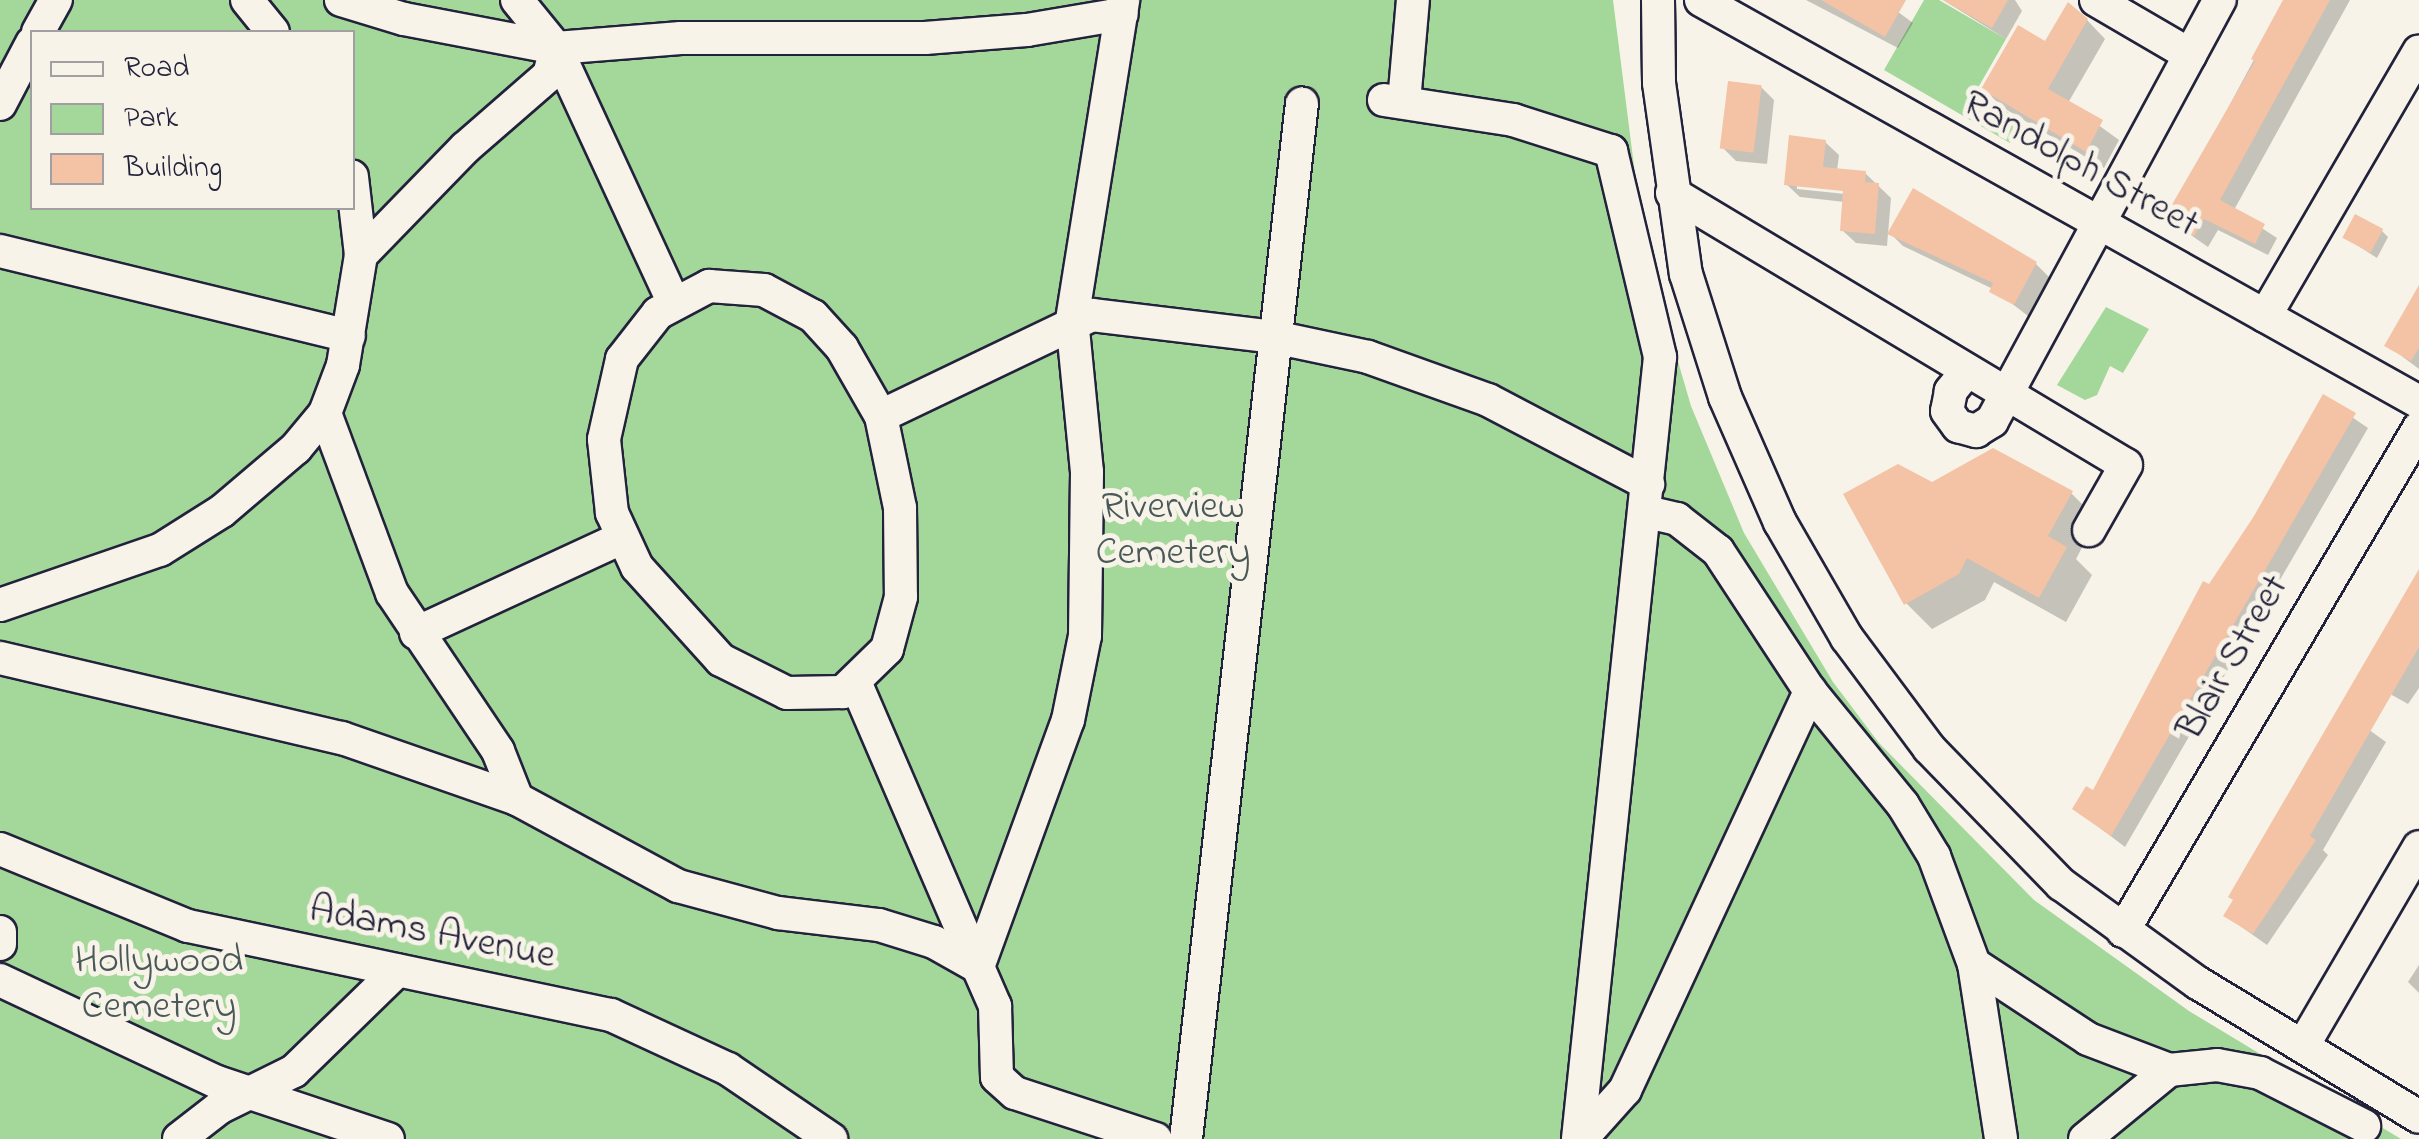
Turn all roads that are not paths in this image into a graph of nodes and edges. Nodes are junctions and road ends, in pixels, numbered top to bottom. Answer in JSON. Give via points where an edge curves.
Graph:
{"nodes":[{"id":1,"x":56,"y":0,"type":"edge"},
{"id":2,"x":247,"y":0,"type":"edge"},
{"id":3,"x":341,"y":0,"type":"edge"},
{"id":4,"x":517,"y":0,"type":"edge"},
{"id":5,"x":1413,"y":0,"type":"edge"},
{"id":6,"x":1658,"y":0,"type":"edge"},
{"id":7,"x":1701,"y":0,"type":"edge"},
{"id":8,"x":2096,"y":0,"type":"edge"},
{"id":9,"x":2220,"y":0,"type":"edge"},
{"id":10,"x":1123,"y":7,"type":"edge"},
{"id":11,"x":39,"y":30,"type":"edge"},
{"id":12,"x":271,"y":30,"type":"edge"},
{"id":13,"x":30,"y":48,"type":"edge"},
{"id":14,"x":556,"y":48,"type":"junction"},
{"id":15,"x":2419,"y":51,"type":"edge"},
{"id":16,"x":2190,"y":55,"type":"junction"},
{"id":17,"x":0,"y":104,"type":"edge"},
{"id":18,"x":1302,"y":104,"type":"dead end"},
{"id":19,"x":1672,"y":192,"type":"junction"},
{"id":20,"x":355,"y":203,"type":"edge"},
{"id":21,"x":2095,"y":223,"type":"junction"},
{"id":22,"x":0,"y":251,"type":"edge"},
{"id":23,"x":361,"y":255,"type":"junction"},
{"id":24,"x":673,"y":300,"type":"junction"},
{"id":25,"x":2264,"y":316,"type":"junction"},
{"id":26,"x":1072,"y":320,"type":"junction"},
{"id":27,"x":349,"y":336,"type":"junction"},
{"id":28,"x":1274,"y":336,"type":"junction"},
{"id":29,"x":1967,"y":371,"type":"junction"},
{"id":30,"x":2003,"y":390,"type":"junction"},
{"id":31,"x":2419,"y":402,"type":"edge"},
{"id":32,"x":325,"y":414,"type":"junction"},
{"id":33,"x":880,"y":416,"type":"junction"},
{"id":34,"x":2419,"y":428,"type":"edge"},
{"id":35,"x":1647,"y":498,"type":"junction"},
{"id":36,"x":2090,"y":530,"type":"dead end"},
{"id":37,"x":622,"y":538,"type":"junction"},
{"id":38,"x":0,"y":604,"type":"edge"},
{"id":39,"x":416,"y":633,"type":"junction"},
{"id":40,"x":0,"y":658,"type":"edge"},
{"id":41,"x":856,"y":684,"type":"junction"},
{"id":42,"x":1810,"y":691,"type":"junction"},
{"id":43,"x":517,"y":799,"type":"junction"},
{"id":44,"x":2419,"y":847,"type":"edge"},
{"id":45,"x":0,"y":849,"type":"edge"},
{"id":46,"x":2122,"y":931,"type":"junction"},
{"id":47,"x":0,"y":932,"type":"edge"},
{"id":48,"x":0,"y":944,"type":"edge"},
{"id":49,"x":1974,"y":964,"type":"junction"},
{"id":50,"x":978,"y":967,"type":"junction"},
{"id":51,"x":397,"y":972,"type":"junction"},
{"id":52,"x":0,"y":980,"type":"edge"},
{"id":53,"x":2304,"y":1044,"type":"junction"},
{"id":54,"x":2169,"y":1070,"type":"junction"},
{"id":55,"x":254,"y":1096,"type":"junction"},
{"id":56,"x":2419,"y":1117,"type":"edge"},
{"id":57,"x":2364,"y":1126,"type":"dead end"},
{"id":58,"x":179,"y":1139,"type":"edge"},
{"id":59,"x":388,"y":1139,"type":"edge"},
{"id":60,"x":832,"y":1139,"type":"edge"},
{"id":61,"x":1156,"y":1139,"type":"edge"},
{"id":62,"x":1186,"y":1139,"type":"edge"},
{"id":63,"x":1580,"y":1139,"type":"edge"},
{"id":64,"x":2001,"y":1139,"type":"edge"},
{"id":65,"x":2085,"y":1139,"type":"edge"}],
"edges":[{"from":1,"to":11,"type":"street"},
{"from":2,"to":12,"type":"street"},
{"from":3,"to":14,"type":"street"},
{"from":4,"to":14,"type":"street"},
{"from":5,"to":35,"type":"street","via":[[1394,101],[1513,120],[1605,147],[1615,156],[1660,357]]},
{"from":6,"to":19,"type":"street"},
{"from":7,"to":21,"type":"street","name":"Randolph Street"},
{"from":8,"to":16,"type":"street"},
{"from":9,"to":16,"type":"street"},
{"from":10,"to":14,"type":"street","via":[[1027,30],[924,38],[681,38]]},
{"from":10,"to":26,"type":"street"},
{"from":13,"to":17,"type":"street"},
{"from":14,"to":23,"type":"street","via":[[549,75],[465,148]]},
{"from":14,"to":24,"type":"street"},
{"from":15,"to":25,"type":"street"},
{"from":16,"to":21,"type":"street"},
{"from":18,"to":28,"type":"street"},
{"from":19,"to":29,"type":"street"},
{"from":19,"to":46,"type":"street","via":[[1686,274],[1726,397],[1780,522],[1847,638],[2002,829]]},
{"from":20,"to":23,"type":"street"},
{"from":21,"to":25,"type":"street","name":"Randolph Street"},
{"from":21,"to":30,"type":"street"},
{"from":22,"to":27,"type":"street"},
{"from":23,"to":27,"type":"street"},
{"from":24,"to":33,"type":"street","via":[[730,284],[782,296],[826,329]]},
{"from":24,"to":37,"type":"street","via":[[629,343],[607,404],[608,480]]},
{"from":25,"to":31,"type":"street","name":"Randolph Street"},
{"from":26,"to":28,"type":"street","via":[[1092,315]]},
{"from":26,"to":33,"type":"street"},
{"from":26,"to":50,"type":"street","via":[[1088,506],[1084,650],[1068,720]]},
{"from":27,"to":32,"type":"street"},
{"from":28,"to":35,"type":"street","via":[[1368,356],[1445,383]]},
{"from":28,"to":62,"type":"street"},
{"from":29,"to":30,"type":"street"},
{"from":29,"to":30,"type":"street","via":[[1948,401],[1958,426],[1985,427]]},
{"from":30,"to":36,"type":"street","via":[[2126,464]]},
{"from":32,"to":38,"type":"street","via":[[258,484],[189,534],[112,570]]},
{"from":32,"to":39,"type":"street","via":[[366,535]]},
{"from":33,"to":41,"type":"street","via":[[900,508],[903,578],[887,649]]},
{"from":34,"to":46,"type":"street","name":"Blair Street"},
{"from":35,"to":42,"type":"street","via":[[1718,551]]},
{"from":35,"to":63,"type":"street"},
{"from":37,"to":39,"type":"street"},
{"from":37,"to":41,"type":"street","via":[[637,567],[703,644],[742,674],[800,696]]},
{"from":39,"to":43,"type":"street","via":[[498,751]]},
{"from":40,"to":43,"type":"street","via":[[283,721]]},
{"from":41,"to":50,"type":"street"},
{"from":42,"to":49,"type":"street","via":[[1903,805],[1934,856]]},
{"from":42,"to":63,"type":"street","via":[[1625,1090]]},
{"from":43,"to":50,"type":"street","via":[[678,886],[778,914],[879,926],[934,942]]},
{"from":44,"to":53,"type":"street"},
{"from":45,"to":51,"type":"street","name":"Adams Avenue","via":[[188,926]]},
{"from":46,"to":53,"type":"street"},
{"from":47,"to":48,"type":"street"},
{"from":49,"to":54,"type":"street","via":[[2088,1040]]},
{"from":49,"to":64,"type":"street"},
{"from":50,"to":61,"type":"street","via":[[995,1006],[998,1077],[1006,1085]]},
{"from":51,"to":55,"type":"street","via":[[321,1049]]},
{"from":51,"to":60,"type":"street","name":"Adams Avenue","via":[[553,999],[625,1020],[728,1068]]},
{"from":52,"to":55,"type":"street"},
{"from":53,"to":56,"type":"street"},
{"from":54,"to":57,"type":"street","via":[[2245,1068]]},
{"from":54,"to":65,"type":"street"},
{"from":55,"to":58,"type":"street","via":[[219,1108]]},
{"from":55,"to":59,"type":"street"}]}
